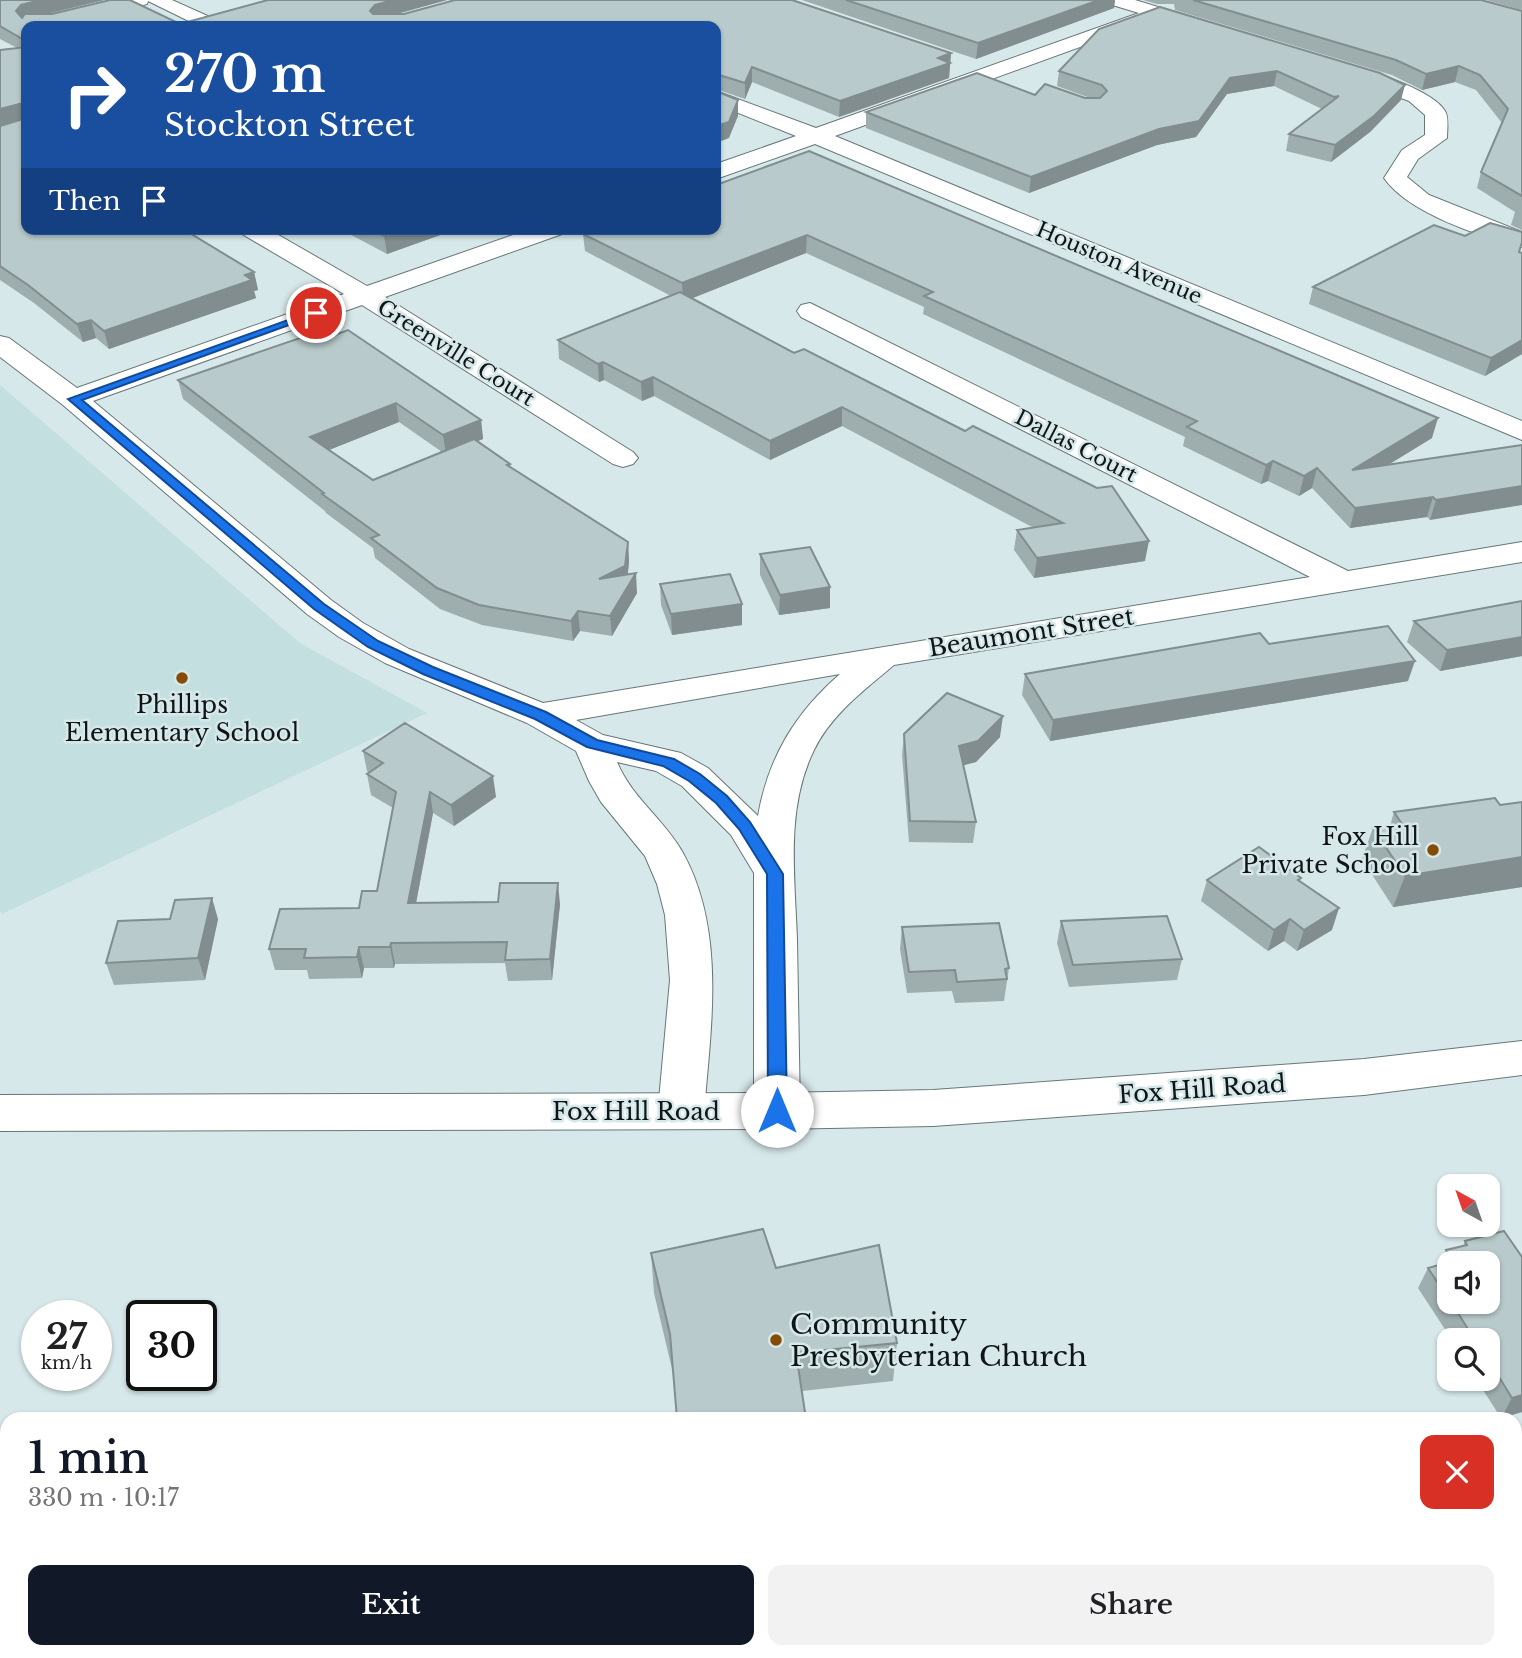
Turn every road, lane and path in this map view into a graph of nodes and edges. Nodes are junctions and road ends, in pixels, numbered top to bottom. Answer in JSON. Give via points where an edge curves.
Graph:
{"nodes":[{"id":1,"x":140,"y":0,"type":"edge"},
{"id":2,"x":157,"y":0,"type":"edge"},
{"id":3,"x":1116,"y":0,"type":"edge"},
{"id":4,"x":1192,"y":0,"type":"edge"},
{"id":5,"x":1158,"y":13,"type":"junction"},
{"id":6,"x":54,"y":21,"type":"edge"},
{"id":7,"x":204,"y":21,"type":"edge"},
{"id":8,"x":1224,"y":33,"type":"edge"},
{"id":9,"x":968,"y":64,"type":"dead end"},
{"id":10,"x":1331,"y":66,"type":"edge"},
{"id":11,"x":994,"y":73,"type":"junction"},
{"id":12,"x":1018,"y":81,"type":"dead end"},
{"id":13,"x":721,"y":99,"type":"edge"},
{"id":14,"x":816,"y":136,"type":"junction"},
{"id":15,"x":721,"y":170,"type":"edge"},
{"id":16,"x":260,"y":235,"type":"edge"},
{"id":17,"x":537,"y":235,"type":"edge"},
{"id":18,"x":1522,"y":240,"type":"edge"},
{"id":19,"x":365,"y":296,"type":"junction"},
{"id":20,"x":810,"y":311,"type":"dead end"},
{"id":21,"x":0,"y":344,"type":"edge"},
{"id":22,"x":73,"y":399,"type":"junction"},
{"id":23,"x":1522,"y":431,"type":"edge"},
{"id":24,"x":624,"y":458,"type":"dead end"},
{"id":25,"x":1522,"y":552,"type":"edge"},
{"id":26,"x":1341,"y":580,"type":"junction"},
{"id":27,"x":884,"y":656,"type":"junction"},
{"id":28,"x":540,"y":715,"type":"junction"},
{"id":29,"x":592,"y":744,"type":"junction"},
{"id":30,"x":775,"y":874,"type":"junction"},
{"id":31,"x":1522,"y":1058,"type":"edge"},
{"id":32,"x":681,"y":1111,"type":"junction"},
{"id":33,"x":777,"y":1111,"type":"junction"},
{"id":34,"x":0,"y":1113,"type":"edge"}],
"edges":[{"from":1,"to":6,"type":"street"},
{"from":2,"to":7,"type":"street"},
{"from":3,"to":5,"type":"street"},
{"from":4,"to":5,"type":"street"},
{"from":5,"to":8,"type":"street"},
{"from":5,"to":11,"type":"street"},
{"from":9,"to":11,"type":"street"},
{"from":10,"to":18,"type":"street","via":[[1384,82],[1416,97],[1436,113],[1436,138],[1410,155],[1395,178],[1420,200]]},
{"from":11,"to":12,"type":"street"},
{"from":11,"to":14,"type":"street"},
{"from":13,"to":14,"type":"street","name":"Houston Avenue"},
{"from":14,"to":15,"type":"street"},
{"from":14,"to":23,"type":"street","name":"Houston Avenue"},
{"from":16,"to":19,"type":"street","name":"Greenville Court"},
{"from":17,"to":19,"type":"street"},
{"from":19,"to":22,"type":"street"},
{"from":19,"to":24,"type":"street","name":"Greenville Court"},
{"from":20,"to":26,"type":"street","name":"Dallas Court"},
{"from":21,"to":22,"type":"street"},
{"from":22,"to":28,"type":"street","via":[[351,630],[428,671]]},
{"from":25,"to":26,"type":"street","name":"Beaumont Street"},
{"from":26,"to":27,"type":"street","name":"Beaumont Street"},
{"from":27,"to":28,"type":"street","name":"Beaumont Street"},
{"from":27,"to":30,"type":"street","via":[[826,708],[795,752],[778,802]]},
{"from":28,"to":29,"type":"street"},
{"from":29,"to":30,"type":"street","via":[[668,762],[695,778],[745,826]]},
{"from":29,"to":32,"type":"street","via":[[615,794],[651,833],[663,854],[683,906],[689,1016]]},
{"from":30,"to":33,"type":"street"},
{"from":31,"to":33,"type":"street","name":"Fox Hill Road","via":[[1363,1077],[1132,1095],[933,1108]]},
{"from":32,"to":33,"type":"street","name":"Fox Hill Road"},
{"from":32,"to":34,"type":"street","name":"Fox Hill Road"}]}
